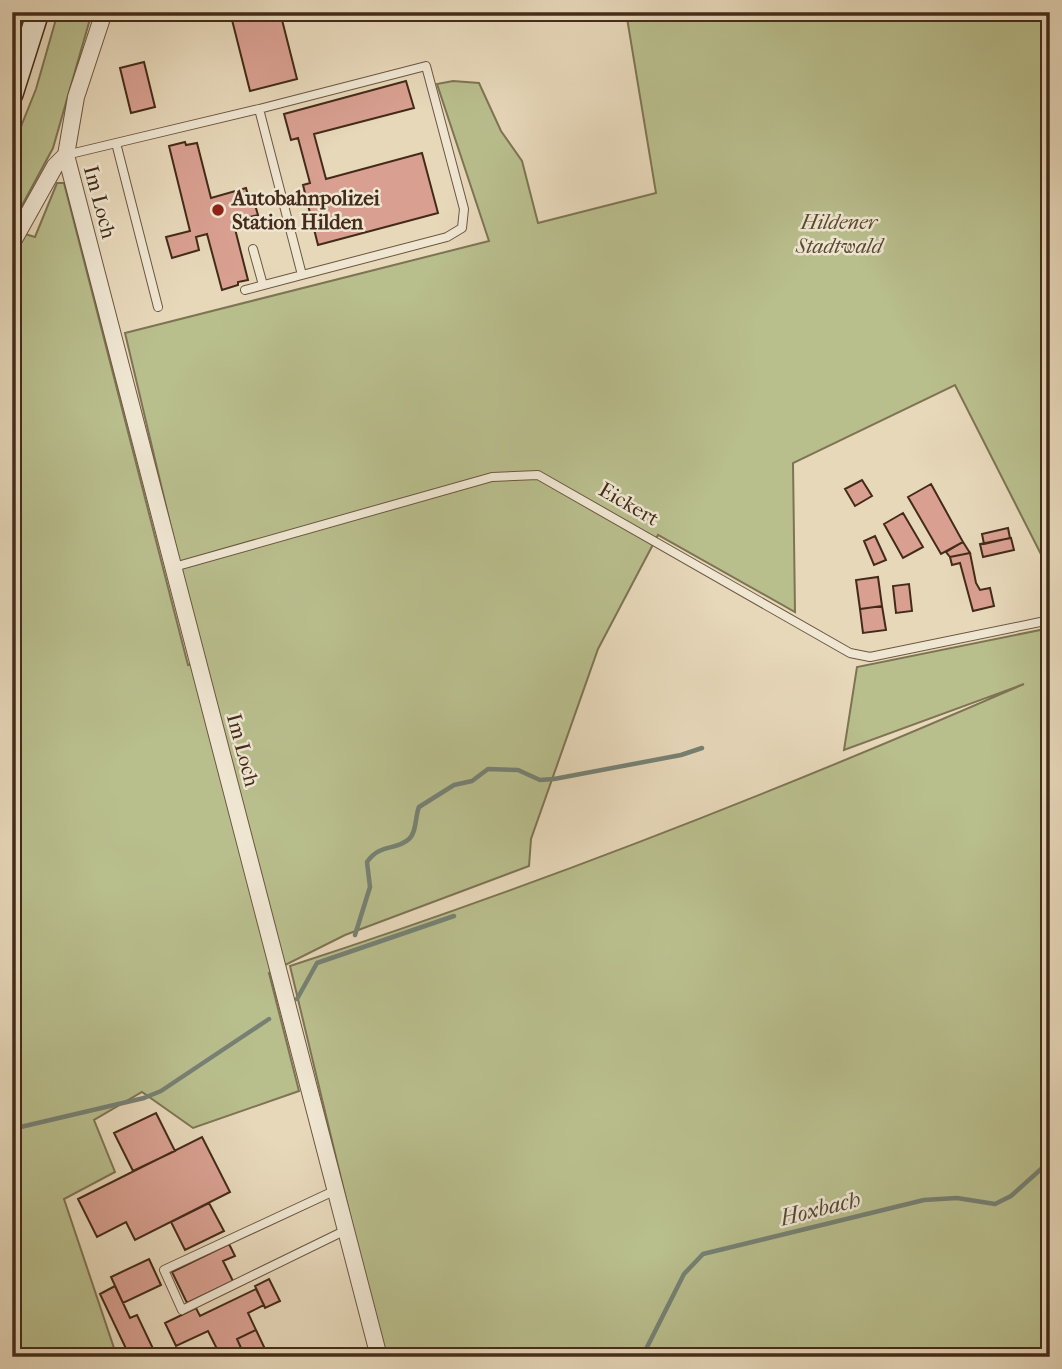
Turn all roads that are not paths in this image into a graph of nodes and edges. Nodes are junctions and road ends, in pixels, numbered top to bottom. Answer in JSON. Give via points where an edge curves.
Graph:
{"nodes":[{"id":1,"x":38,"y":12,"type":"edge"},
{"id":2,"x":104,"y":12,"type":"edge"},
{"id":3,"x":12,"y":94,"type":"edge"},
{"id":4,"x":259,"y":109,"type":"junction"},
{"id":5,"x":116,"y":143,"type":"junction"},
{"id":6,"x":66,"y":155,"type":"junction"},
{"id":7,"x":12,"y":243,"type":"edge"},
{"id":8,"x":253,"y":249,"type":"dead end"},
{"id":9,"x":302,"y":275,"type":"junction"},
{"id":10,"x":263,"y":285,"type":"junction"},
{"id":11,"x":245,"y":290,"type":"dead end"},
{"id":12,"x":158,"y":307,"type":"dead end"},
{"id":13,"x":174,"y":568,"type":"junction"},
{"id":14,"x":1050,"y":620,"type":"edge"},
{"id":15,"x":336,"y":1190,"type":"junction"},
{"id":16,"x":346,"y":1230,"type":"junction"},
{"id":17,"x":379,"y":1355,"type":"edge"},
{"id":18,"x":328,"y":1357,"type":"edge"}],
"edges":[{"from":1,"to":3,"type":"main road"},
{"from":2,"to":6,"type":"street","via":[[76,97]]},
{"from":4,"to":5,"type":"lane"},
{"from":4,"to":9,"type":"lane"},
{"from":4,"to":9,"type":"lane","via":[[426,65],[460,196],[464,220],[455,233]]},
{"from":5,"to":6,"type":"lane"},
{"from":5,"to":12,"type":"lane"},
{"from":6,"to":7,"type":"street","via":[[55,166]]},
{"from":6,"to":13,"type":"street","name":"Im Loch"},
{"from":8,"to":10,"type":"lane"},
{"from":9,"to":10,"type":"lane"},
{"from":10,"to":11,"type":"lane"},
{"from":13,"to":14,"type":"lane","name":"Eickert","via":[[492,477],[538,475],[850,653],[870,657]]},
{"from":13,"to":15,"type":"street","name":"Im Loch"},
{"from":15,"to":16,"type":"street","name":"Im Loch"},
{"from":15,"to":16,"type":"lane","via":[[164,1270],[182,1310]]},
{"from":16,"to":17,"type":"street","name":"Im Loch"},
{"from":17,"to":18,"type":"lane"}]}
